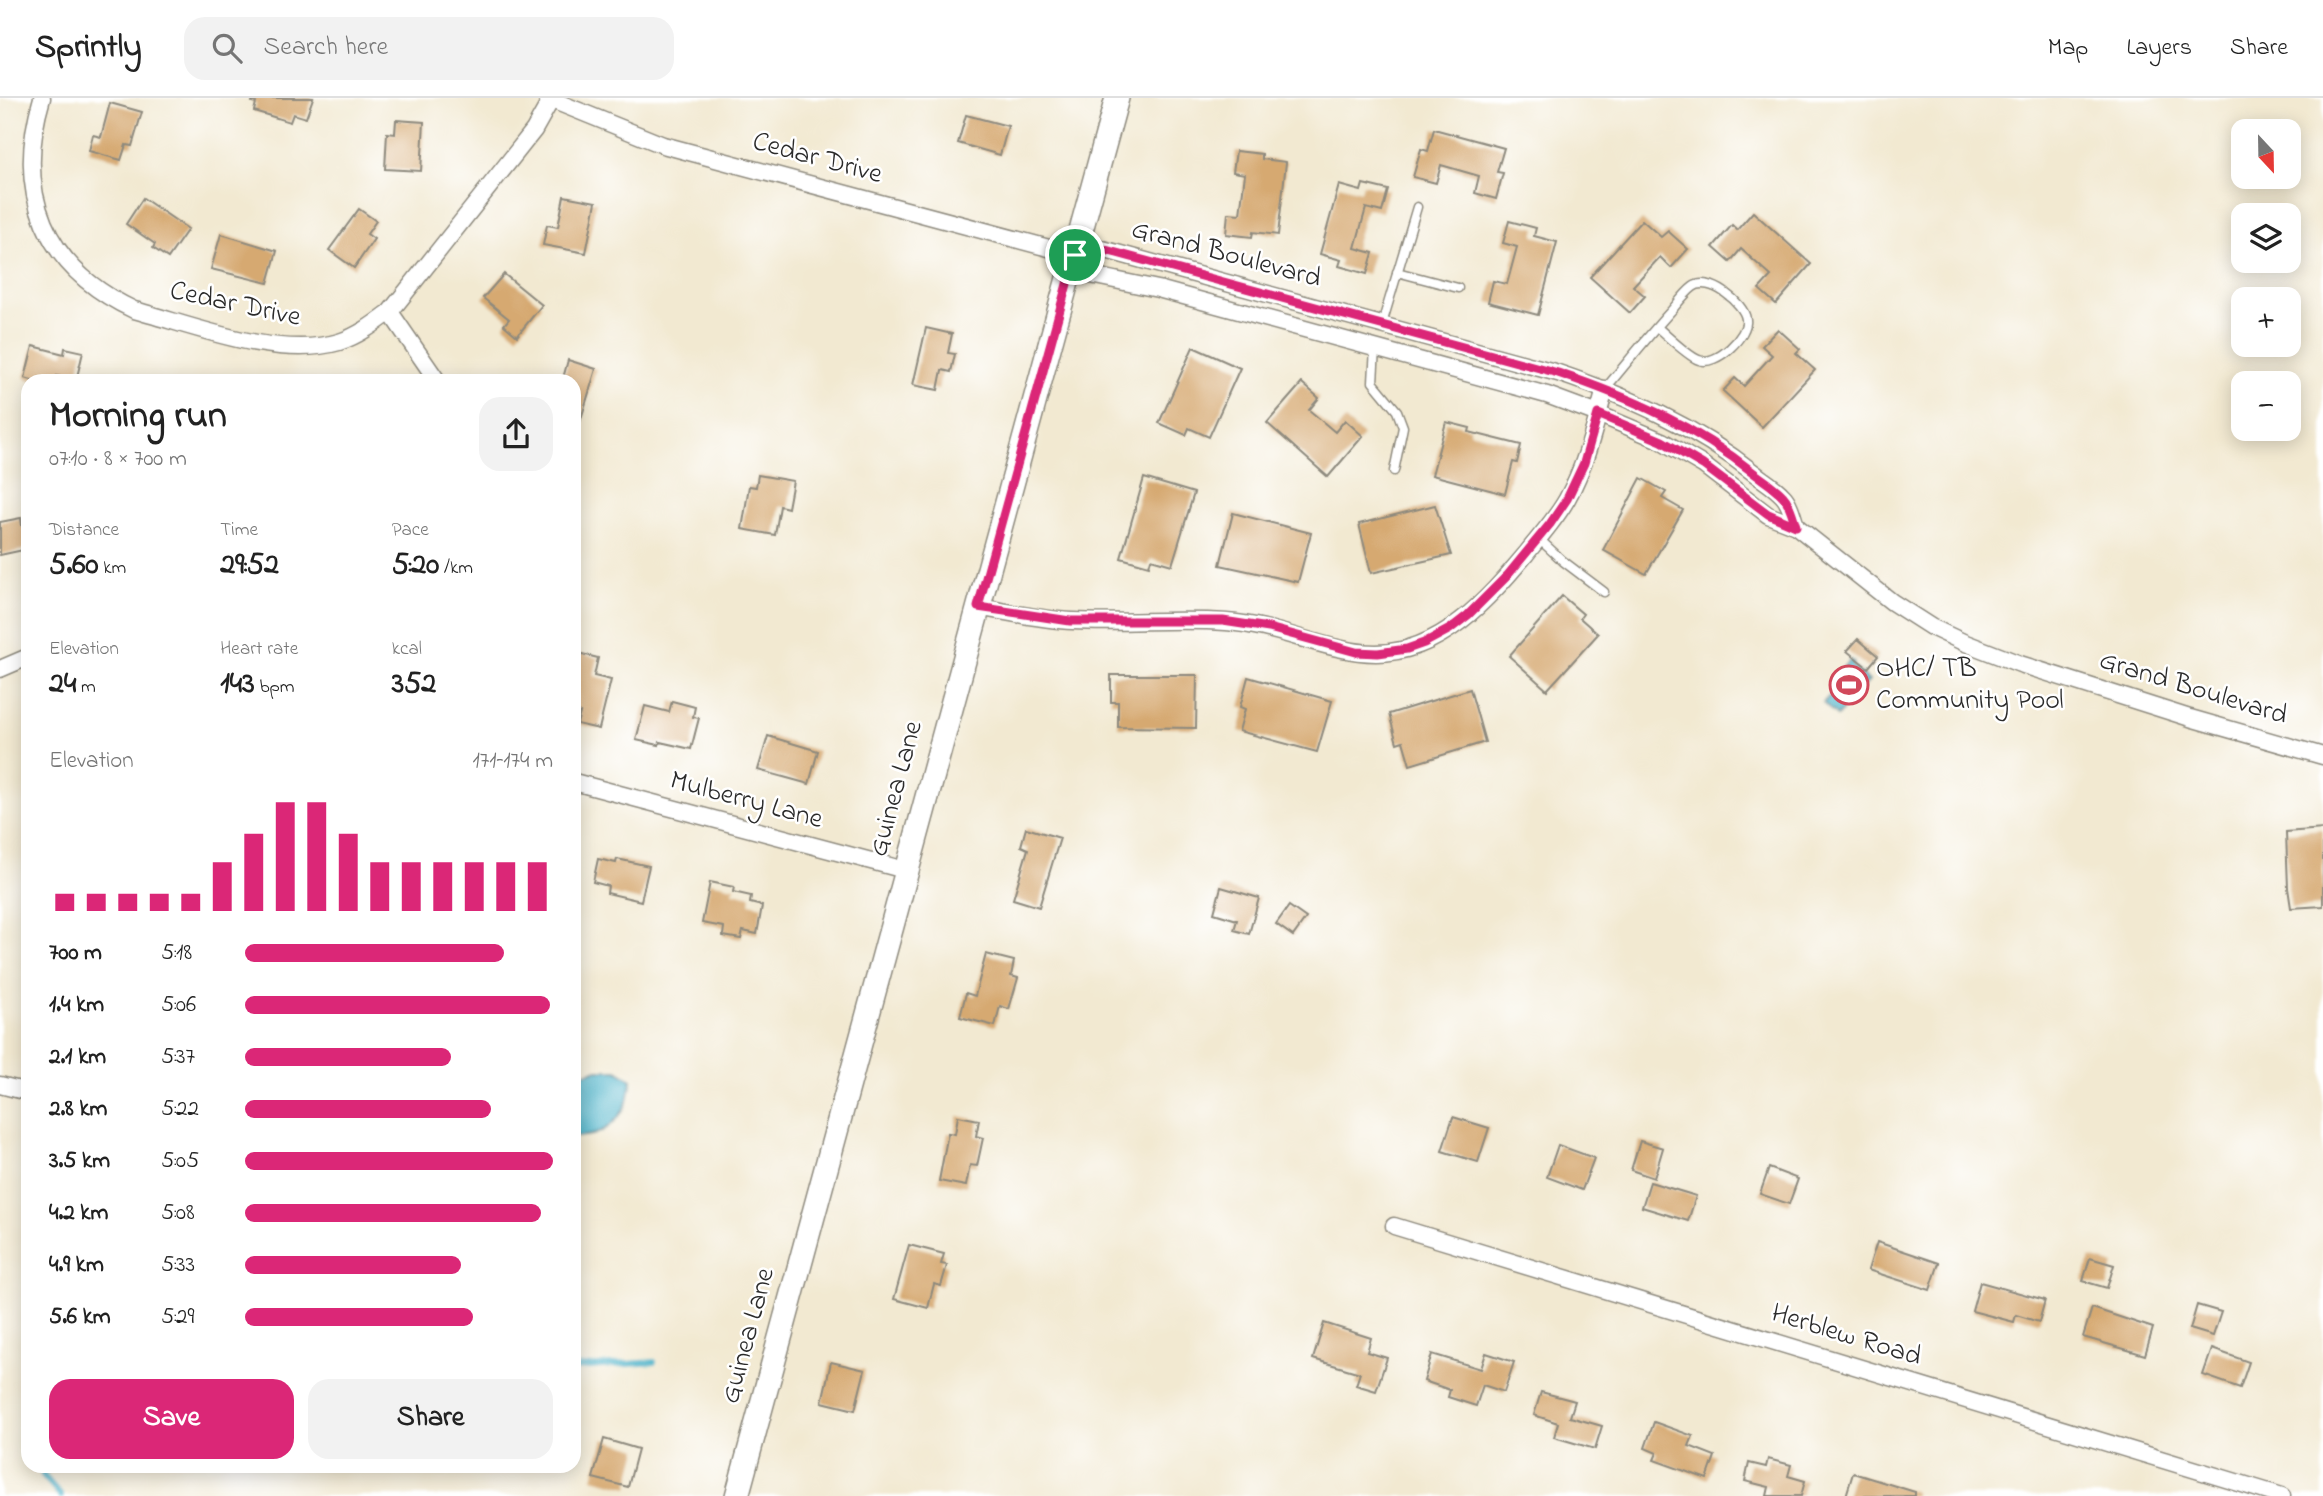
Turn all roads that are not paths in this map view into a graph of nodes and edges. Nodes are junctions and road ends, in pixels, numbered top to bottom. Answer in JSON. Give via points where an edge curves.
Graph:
{"nodes":[{"id":1,"x":42,"y":98,"type":"edge"},
{"id":2,"x":1117,"y":98,"type":"edge"},
{"id":3,"x":550,"y":99,"type":"edge"},
{"id":4,"x":1417,"y":207,"type":"dead end"},
{"id":5,"x":1075,"y":255,"type":"junction"},
{"id":6,"x":1397,"y":272,"type":"junction"},
{"id":7,"x":1191,"y":274,"type":"junction"},
{"id":8,"x":1458,"y":288,"type":"dead end"},
{"id":9,"x":1185,"y":296,"type":"junction"},
{"id":10,"x":390,"y":312,"type":"junction"},
{"id":11,"x":1382,"y":324,"type":"junction"},
{"id":12,"x":1657,"y":327,"type":"junction"},
{"id":13,"x":1375,"y":348,"type":"junction"},
{"id":14,"x":433,"y":374,"type":"edge"},
{"id":15,"x":1605,"y":389,"type":"junction"},
{"id":16,"x":1598,"y":414,"type":"junction"},
{"id":17,"x":1394,"y":471,"type":"dead end"},
{"id":18,"x":1796,"y":526,"type":"junction"},
{"id":19,"x":1538,"y":538,"type":"junction"},
{"id":20,"x":1604,"y":592,"type":"dead end"},
{"id":21,"x":978,"y":607,"type":"junction"},
{"id":22,"x":21,"y":660,"type":"edge"},
{"id":23,"x":0,"y":669,"type":"edge"},
{"id":24,"x":2323,"y":756,"type":"edge"},
{"id":25,"x":581,"y":784,"type":"edge"},
{"id":26,"x":905,"y":870,"type":"junction"},
{"id":27,"x":0,"y":1085,"type":"edge"},
{"id":28,"x":21,"y":1090,"type":"edge"},
{"id":29,"x":1394,"y":1226,"type":"dead end"},
{"id":30,"x":737,"y":1496,"type":"edge"},
{"id":31,"x":2282,"y":1496,"type":"edge"}],
"edges":[{"from":1,"to":10,"type":"street","name":"Cedar Drive","via":[[30,153],[42,220],[71,267],[114,300],[134,310],[292,348],[340,341],[366,330]]},
{"from":2,"to":5,"type":"street","name":"Guinea Lane"},
{"from":3,"to":5,"type":"street","name":"Cedar Drive","via":[[663,145]]},
{"from":3,"to":10,"type":"street","name":"Cedar Drive","via":[[534,130]]},
{"from":4,"to":6,"type":"lane"},
{"from":5,"to":7,"type":"street","name":"Grand Boulevard","via":[[1091,246]]},
{"from":5,"to":9,"type":"street","name":"Grand Boulevard","via":[[1081,273]]},
{"from":5,"to":21,"type":"street","name":"Guinea Lane"},
{"from":6,"to":8,"type":"lane"},
{"from":6,"to":11,"type":"lane"},
{"from":7,"to":9,"type":"street"},
{"from":7,"to":11,"type":"street","name":"Grand Boulevard"},
{"from":9,"to":13,"type":"street","name":"Grand Boulevard"},
{"from":10,"to":14,"type":"street"},
{"from":11,"to":13,"type":"street"},
{"from":11,"to":15,"type":"street","name":"Grand Boulevard"},
{"from":12,"to":12,"type":"lane","via":[[1702,283],[1716,285],[1747,319],[1745,331],[1712,361],[1699,360]]},
{"from":12,"to":15,"type":"lane"},
{"from":13,"to":16,"type":"street","name":"Grand Boulevard","via":[[1547,395]]},
{"from":13,"to":17,"type":"lane","via":[[1373,382],[1397,411],[1403,427]]},
{"from":15,"to":16,"type":"street"},
{"from":15,"to":18,"type":"street","name":"Grand Boulevard","via":[[1694,431],[1737,459],[1785,498]]},
{"from":16,"to":18,"type":"street","name":"Grand Boulevard","via":[[1662,441],[1768,514]]},
{"from":16,"to":19,"type":"street","via":[[1584,463],[1567,499]]},
{"from":18,"to":24,"type":"street","name":"Grand Boulevard","via":[[1892,602],[1963,642],[2190,718]]},
{"from":19,"to":20,"type":"lane"},
{"from":19,"to":21,"type":"street","via":[[1507,576],[1450,629],[1407,649],[1378,653],[1356,652],[1238,623],[1070,621]]},
{"from":21,"to":26,"type":"street","name":"Guinea Lane"},
{"from":22,"to":23,"type":"street"},
{"from":25,"to":26,"type":"street","name":"Mulberry Lane"},
{"from":26,"to":30,"type":"street","name":"Guinea Lane"},
{"from":27,"to":28,"type":"street"},
{"from":29,"to":31,"type":"street","name":"Herblew Road"}]}
